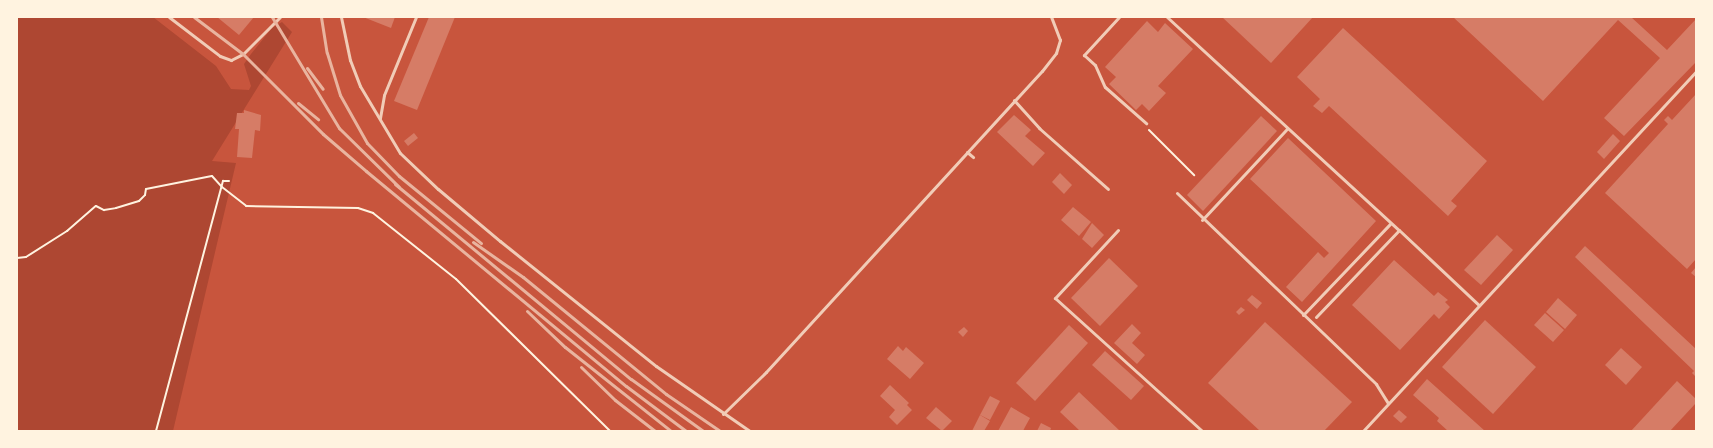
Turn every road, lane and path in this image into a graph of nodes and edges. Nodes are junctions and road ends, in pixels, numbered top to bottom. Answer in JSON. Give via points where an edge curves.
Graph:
{"nodes":[{"id":1,"x":169,"y":17,"type":"edge"},
{"id":2,"x":280,"y":17,"type":"edge"},
{"id":3,"x":341,"y":17,"type":"edge"},
{"id":4,"x":416,"y":17,"type":"edge"},
{"id":5,"x":1050,"y":17,"type":"edge"},
{"id":6,"x":1119,"y":17,"type":"edge"},
{"id":7,"x":1167,"y":17,"type":"edge"},
{"id":8,"x":1696,"y":71,"type":"edge"},
{"id":9,"x":1014,"y":100,"type":"junction"},
{"id":10,"x":380,"y":118,"type":"junction"},
{"id":11,"x":1146,"y":123,"type":"dead end"},
{"id":12,"x":1287,"y":129,"type":"junction"},
{"id":13,"x":1150,"y":134,"type":"dead end"},
{"id":14,"x":967,"y":152,"type":"junction"},
{"id":15,"x":973,"y":156,"type":"dead end"},
{"id":16,"x":1194,"y":175,"type":"dead end"},
{"id":17,"x":229,"y":181,"type":"dead end"},
{"id":18,"x":222,"y":187,"type":"junction"},
{"id":19,"x":1108,"y":189,"type":"dead end"},
{"id":20,"x":1177,"y":193,"type":"dead end"},
{"id":21,"x":1202,"y":220,"type":"junction"},
{"id":22,"x":1390,"y":224,"type":"junction"},
{"id":23,"x":1118,"y":230,"type":"dead end"},
{"id":24,"x":1399,"y":230,"type":"junction"},
{"id":25,"x":17,"y":258,"type":"edge"},
{"id":26,"x":1479,"y":305,"type":"junction"},
{"id":27,"x":1303,"y":315,"type":"junction"},
{"id":28,"x":1316,"y":317,"type":"dead end"},
{"id":29,"x":1388,"y":403,"type":"junction"},
{"id":30,"x":723,"y":414,"type":"junction"},
{"id":31,"x":156,"y":431,"type":"edge"},
{"id":32,"x":610,"y":431,"type":"edge"},
{"id":33,"x":750,"y":431,"type":"edge"},
{"id":34,"x":1202,"y":431,"type":"edge"},
{"id":35,"x":1364,"y":431,"type":"edge"}],
"edges":[{"from":1,"to":2,"type":"lane","via":[[220,56],[231,60],[243,54]]},
{"from":3,"to":10,"type":"lane","via":[[350,60],[360,86]]},
{"from":4,"to":10,"type":"lane","via":[[384,95]]},
{"from":5,"to":9,"type":"lane","via":[[1060,40],[1056,53]]},
{"from":6,"to":11,"type":"lane","via":[[1084,55],[1096,66],[1105,87]]},
{"from":7,"to":12,"type":"lane"},
{"from":8,"to":26,"type":"lane"},
{"from":9,"to":14,"type":"lane"},
{"from":9,"to":19,"type":"lane","via":[[1039,128]]},
{"from":10,"to":30,"type":"lane","via":[[400,153],[438,189],[656,366]]},
{"from":12,"to":21,"type":"lane"},
{"from":12,"to":22,"type":"lane"},
{"from":13,"to":16,"type":"path"},
{"from":14,"to":15,"type":"lane"},
{"from":14,"to":30,"type":"lane","via":[[766,372]]},
{"from":17,"to":18,"type":"path","via":[[223,181]]},
{"from":18,"to":25,"type":"path","via":[[212,176],[146,188],[145,195],[139,201],[104,210],[96,206],[67,231],[26,257]]},
{"from":18,"to":31,"type":"path"},
{"from":18,"to":32,"type":"path","via":[[246,206],[358,208],[373,213],[456,279]]},
{"from":20,"to":21,"type":"lane"},
{"from":21,"to":27,"type":"lane"},
{"from":22,"to":24,"type":"lane"},
{"from":22,"to":27,"type":"lane"},
{"from":23,"to":34,"type":"lane","via":[[1056,298]]},
{"from":24,"to":26,"type":"lane"},
{"from":24,"to":28,"type":"lane"},
{"from":26,"to":29,"type":"lane"},
{"from":27,"to":29,"type":"lane","via":[[1376,384]]},
{"from":29,"to":35,"type":"lane"},
{"from":30,"to":33,"type":"lane"}]}
